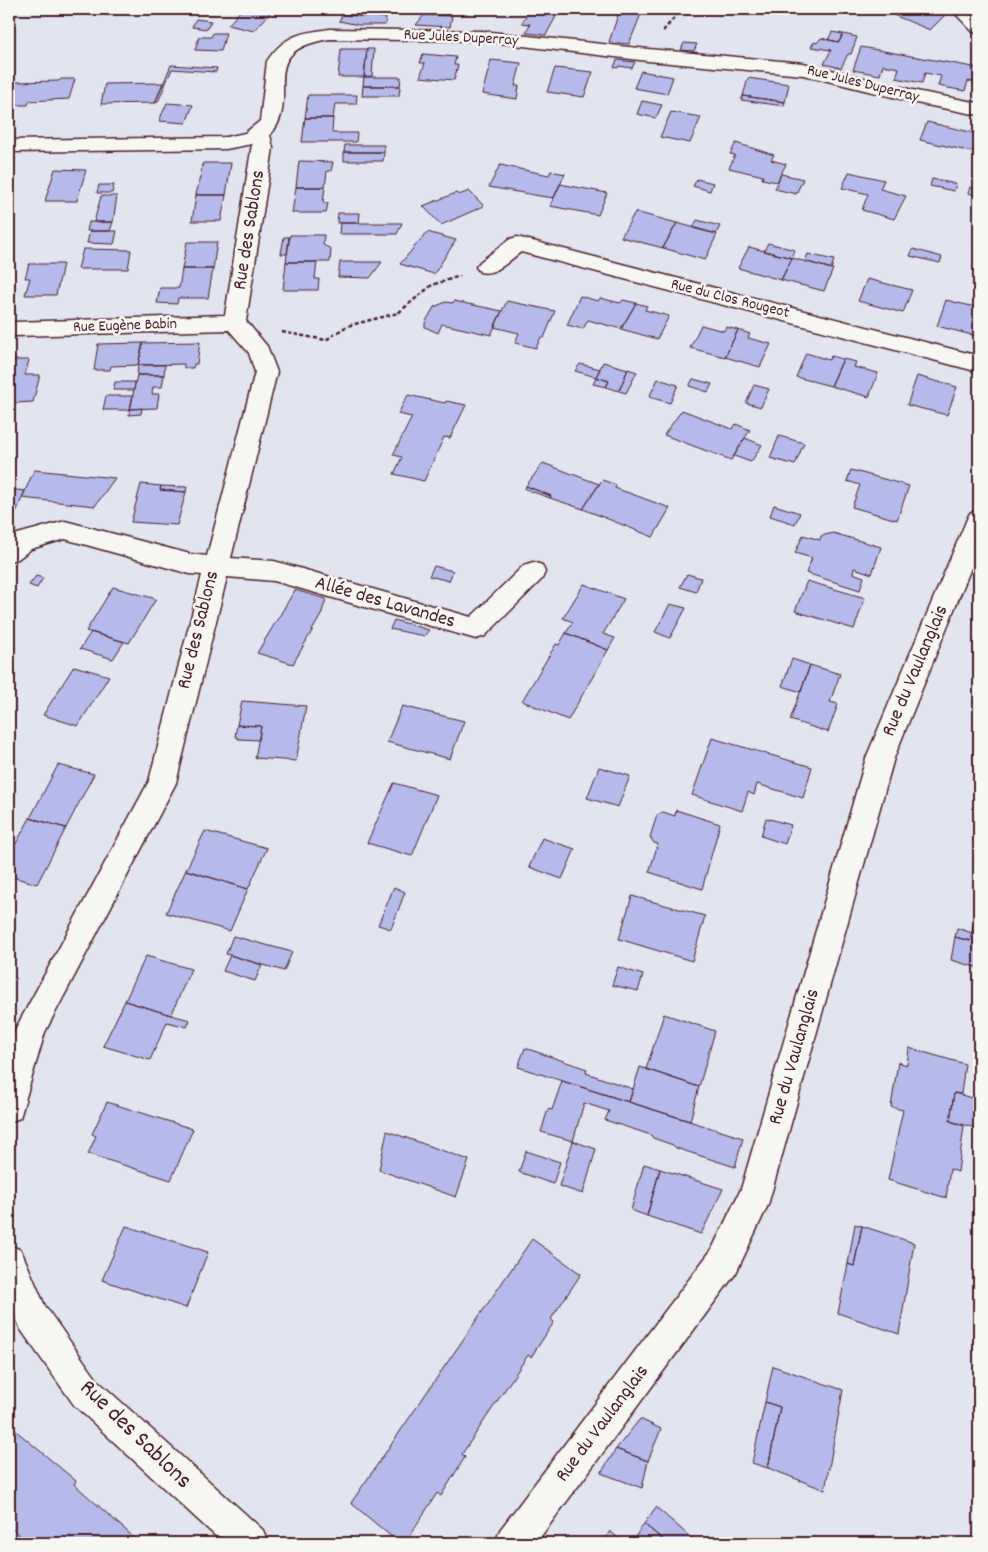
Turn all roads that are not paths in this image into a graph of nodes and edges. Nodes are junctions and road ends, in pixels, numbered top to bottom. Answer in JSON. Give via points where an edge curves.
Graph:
{"nodes":[{"id":1,"x":960,"y":9,"type":"edge"},
{"id":2,"x":979,"y":28,"type":"edge"},
{"id":3,"x":979,"y":109,"type":"edge"},
{"id":4,"x":260,"y":134,"type":"junction"},
{"id":5,"x":9,"y":146,"type":"edge"},
{"id":6,"x":487,"y":267,"type":"road end"},
{"id":7,"x":235,"y":322,"type":"junction"},
{"id":8,"x":15,"y":329,"type":"dead end"},
{"id":9,"x":979,"y":364,"type":"edge"},
{"id":10,"x":979,"y":519,"type":"edge"},
{"id":11,"x":9,"y":552,"type":"edge"},
{"id":12,"x":216,"y":565,"type":"junction"},
{"id":13,"x":533,"y":572,"type":"dead end"},
{"id":14,"x":9,"y":1108,"type":"edge"},
{"id":15,"x":9,"y":1262,"type":"edge"},
{"id":16,"x":250,"y":1543,"type":"edge"},
{"id":17,"x":513,"y":1543,"type":"edge"}],
"edges":[{"from":1,"to":2,"type":"street"},
{"from":3,"to":4,"type":"street","name":"Rue Jules Duperray","via":[[803,69],[482,36],[330,34],[303,38],[290,45],[276,61],[270,120]]},
{"from":4,"to":5,"type":"street","via":[[226,143]]},
{"from":4,"to":7,"type":"street","name":"Rue des Sablons","via":[[263,148]]},
{"from":6,"to":9,"type":"street","name":"Rue du Clos Rougeot","via":[[517,244]]},
{"from":7,"to":8,"type":"street","name":"Rue Eugène Babin"},
{"from":7,"to":12,"type":"street","name":"Rue des Sablons","via":[[259,351],[266,372]]},
{"from":10,"to":17,"type":"street","name":"Rue du Vaulanglais","via":[[880,758],[756,1193],[724,1261]]},
{"from":11,"to":12,"type":"street","via":[[23,542],[65,530],[190,564]]},
{"from":12,"to":13,"type":"street","name":"Allée des Lavandes","via":[[274,571],[476,629]]},
{"from":12,"to":14,"type":"street","name":"Rue des Sablons","via":[[162,783],[31,1028]]},
{"from":15,"to":16,"type":"street","name":"Rue des Sablons","via":[[33,1318],[86,1393]]}]}
